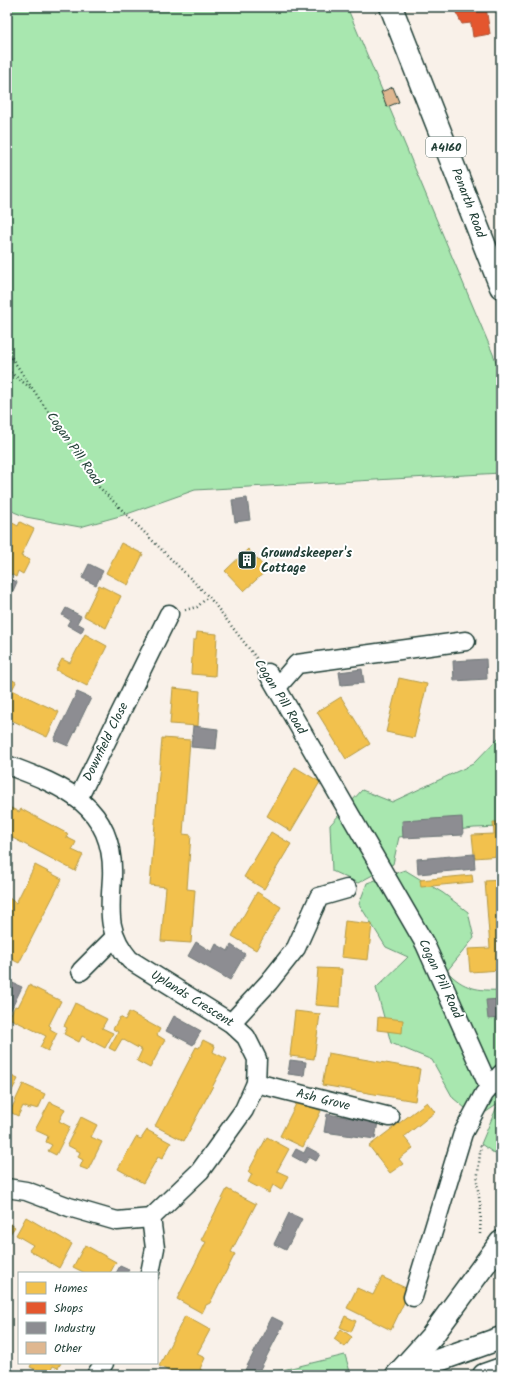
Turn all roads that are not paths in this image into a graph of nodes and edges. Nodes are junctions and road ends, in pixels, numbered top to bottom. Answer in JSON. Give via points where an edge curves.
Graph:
{"nodes":[{"id":1,"x":391,"y":7,"type":"edge"},
{"id":2,"x":501,"y":287,"type":"edge"},
{"id":3,"x":169,"y":614,"type":"dead end"},
{"id":4,"x":466,"y":641,"type":"dead end"},
{"id":5,"x":7,"y":765,"type":"edge"},
{"id":6,"x":78,"y":799,"type":"junction"},
{"id":7,"x":347,"y":889,"type":"dead end"},
{"id":8,"x":115,"y":937,"type":"junction"},
{"id":9,"x":81,"y":971,"type":"dead end"},
{"id":10,"x":231,"y":1023,"type":"junction"},
{"id":11,"x":501,"y":1074,"type":"edge"},
{"id":12,"x":256,"y":1083,"type":"junction"},
{"id":13,"x":489,"y":1087,"type":"junction"},
{"id":14,"x":390,"y":1117,"type":"dead end"},
{"id":15,"x":7,"y":1188,"type":"edge"},
{"id":16,"x":151,"y":1218,"type":"junction"},
{"id":17,"x":501,"y":1242,"type":"edge"},
{"id":18,"x":150,"y":1272,"type":"edge"},
{"id":19,"x":414,"y":1297,"type":"dead end"},
{"id":20,"x":501,"y":1338,"type":"edge"},
{"id":21,"x":103,"y":1364,"type":"edge"},
{"id":22,"x":501,"y":1369,"type":"edge"},
{"id":23,"x":96,"y":1375,"type":"edge"},
{"id":24,"x":397,"y":1375,"type":"edge"},
{"id":25,"x":484,"y":1375,"type":"edge"}],
"edges":[{"from":1,"to":2,"type":"main road","name":"Penarth Road","number":"A4160"},
{"from":3,"to":6,"type":"street","name":"Downfield Close"},
{"from":4,"to":13,"type":"street","name":"Cogan Pill Road","via":[[297,664],[272,680],[425,944]]},
{"from":5,"to":6,"type":"street","name":"Uplands Crescent","via":[[41,779]]},
{"from":6,"to":8,"type":"street","name":"Uplands Crescent","via":[[92,810],[108,840],[112,876],[109,908]]},
{"from":7,"to":10,"type":"street","via":[[319,898],[296,948]]},
{"from":8,"to":9,"type":"street"},
{"from":8,"to":10,"type":"street","name":"Uplands Crescent","via":[[130,960]]},
{"from":10,"to":12,"type":"street","name":"Uplands Crescent","via":[[246,1037],[257,1059]]},
{"from":11,"to":13,"type":"street"},
{"from":12,"to":14,"type":"street","name":"Ash Grove"},
{"from":12,"to":16,"type":"street","name":"Uplands Crescent","via":[[244,1110],[200,1172]]},
{"from":13,"to":19,"type":"street","via":[[463,1133]]},
{"from":15,"to":16,"type":"street","via":[[26,1191],[69,1207],[116,1220]]},
{"from":16,"to":18,"type":"street","via":[[155,1248]]},
{"from":17,"to":24,"type":"main road","via":[[432,1336]]},
{"from":20,"to":24,"type":"main road"},
{"from":21,"to":23,"type":"street"},
{"from":22,"to":25,"type":"main road"}]}
